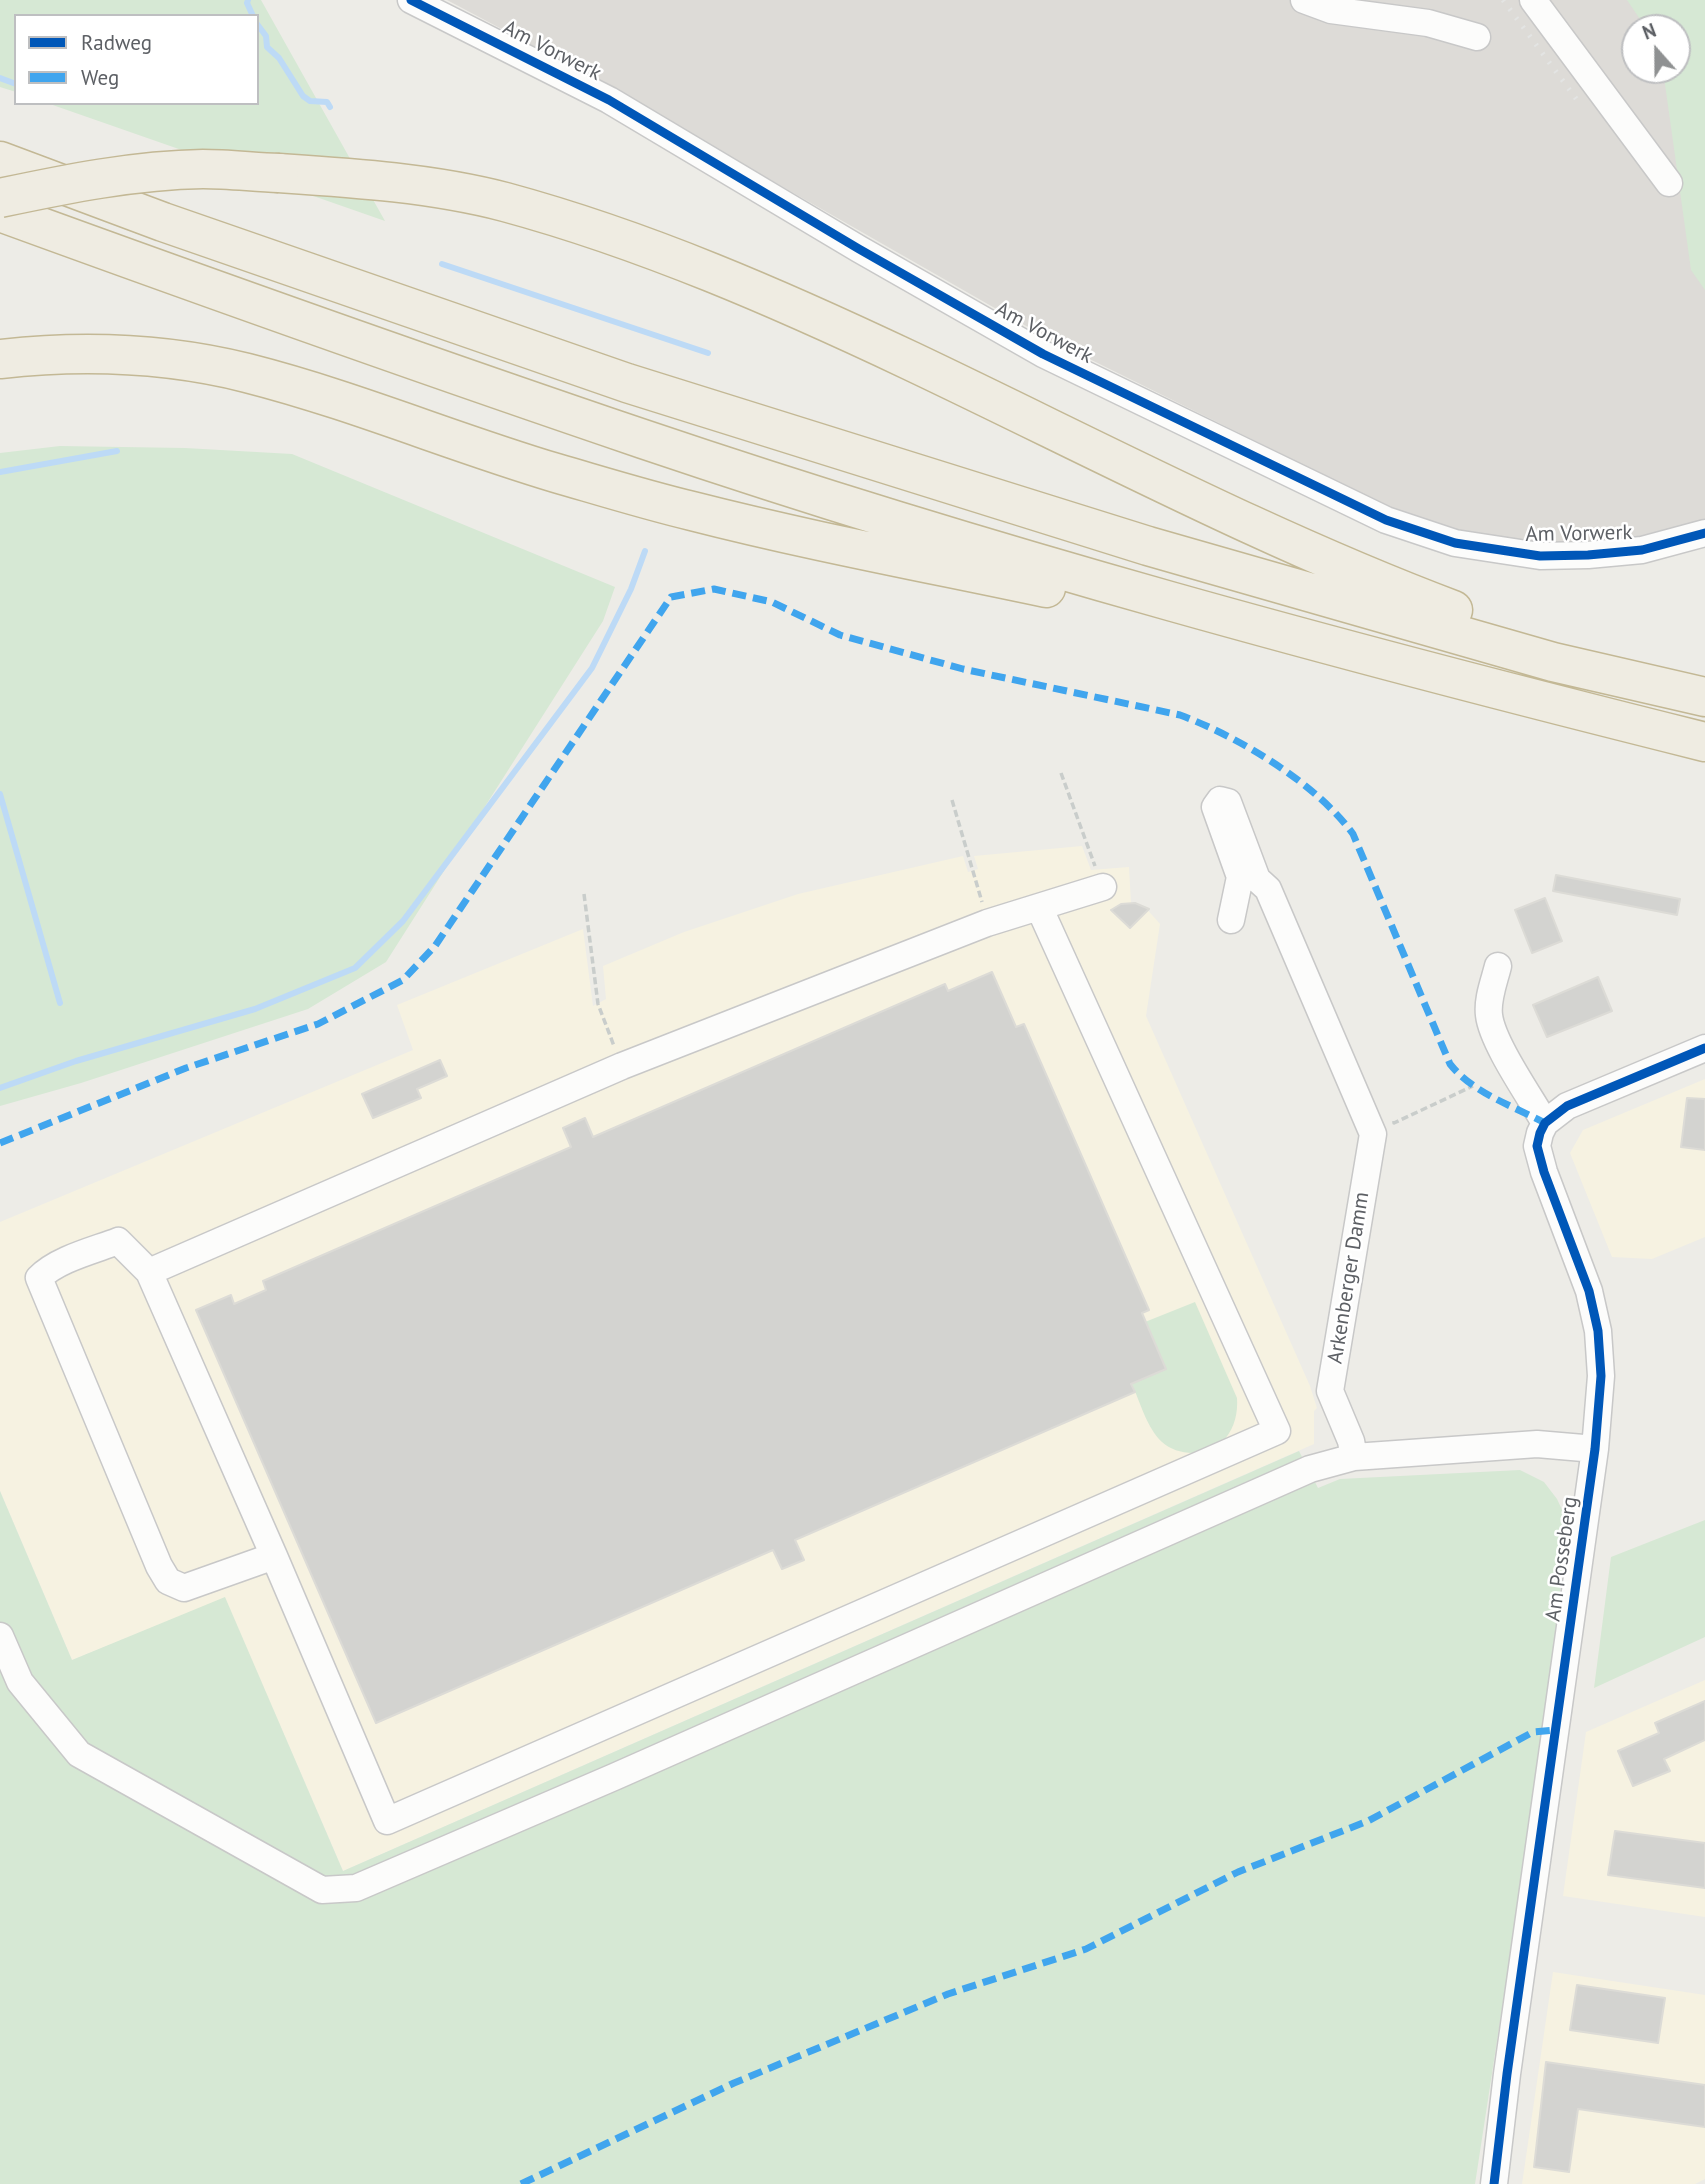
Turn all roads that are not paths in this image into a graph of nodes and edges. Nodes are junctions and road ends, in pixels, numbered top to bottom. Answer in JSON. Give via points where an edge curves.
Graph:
{"nodes":[{"id":1,"x":411,"y":0,"type":"edge"},
{"id":2,"x":1304,"y":0,"type":"edge"},
{"id":3,"x":1533,"y":0,"type":"edge"},
{"id":4,"x":1477,"y":37,"type":"dead end"},
{"id":5,"x":0,"y":161,"type":"edge"},
{"id":6,"x":1669,"y":183,"type":"dead end"},
{"id":7,"x":0,"y":198,"type":"edge"},
{"id":8,"x":0,"y":212,"type":"edge"},
{"id":9,"x":0,"y":359,"type":"edge"},
{"id":10,"x":1705,"y":533,"type":"edge"},
{"id":11,"x":1248,"y":622,"type":"junction"},
{"id":12,"x":1553,"y":662,"type":"junction"},
{"id":13,"x":1705,"y":697,"type":"edge"},
{"id":14,"x":1705,"y":742,"type":"edge"},
{"id":15,"x":1102,"y":887,"type":"road end"},
{"id":16,"x":1039,"y":906,"type":"junction"},
{"id":17,"x":1231,"y":920,"type":"dead end"},
{"id":18,"x":1498,"y":967,"type":"dead end"},
{"id":19,"x":1705,"y":1048,"type":"edge"},
{"id":20,"x":1545,"y":1123,"type":"junction"},
{"id":21,"x":149,"y":1272,"type":"junction"},
{"id":22,"x":1595,"y":1449,"type":"junction"},
{"id":23,"x":1354,"y":1457,"type":"junction"},
{"id":24,"x":274,"y":1556,"type":"junction"},
{"id":25,"x":0,"y":1636,"type":"edge"},
{"id":26,"x":1494,"y":2184,"type":"edge"}],
"edges":[{"from":1,"to":10,"type":"street","name":"Am Vorwerk","via":[[609,100],[1043,354],[1387,520],[1455,543],[1540,556],[1642,550]]},
{"from":2,"to":4,"type":"street","via":[[1331,10],[1428,23]]},
{"from":3,"to":6,"type":"street"},
{"from":5,"to":12,"type":"highway","via":[[627,383],[1148,546]]},
{"from":7,"to":12,"type":"highway","bridge":true,"via":[[62,185],[202,169],[414,185],[503,202],[630,242],[742,285],[1218,509],[1494,625]]},
{"from":8,"to":11,"type":"highway","via":[[646,440]]},
{"from":9,"to":11,"type":"highway","via":[[118,354],[246,373],[357,405],[553,472],[692,511],[1104,600]]},
{"from":11,"to":14,"type":"highway"},
{"from":12,"to":13,"type":"highway"},
{"from":15,"to":16,"type":"street"},
{"from":16,"to":21,"type":"street","via":[[622,1066]]},
{"from":16,"to":24,"type":"street","via":[[1277,1431],[387,1821]]},
{"from":17,"to":23,"type":"street","name":"Arkenberger Damm","via":[[1249,878],[1268,890],[1373,1134],[1325,1384]]},
{"from":18,"to":20,"type":"street","via":[[1489,1017]]},
{"from":19,"to":20,"type":"street","via":[[1567,1106]]},
{"from":20,"to":22,"type":"street","name":"Am Posseberg","via":[[1537,1146],[1540,1159],[1589,1291],[1598,1331],[1601,1377]]},
{"from":21,"to":24,"type":"street"},
{"from":21,"to":24,"type":"street","via":[[118,1241],[60,1264],[40,1278],[159,1566],[168,1581],[184,1588]]},
{"from":22,"to":23,"type":"street","via":[[1537,1444]]},
{"from":22,"to":26,"type":"street","name":"Am Posseberg"},
{"from":23,"to":25,"type":"street","via":[[1310,1469],[356,1888],[322,1890],[79,1754],[20,1682]]}]}
